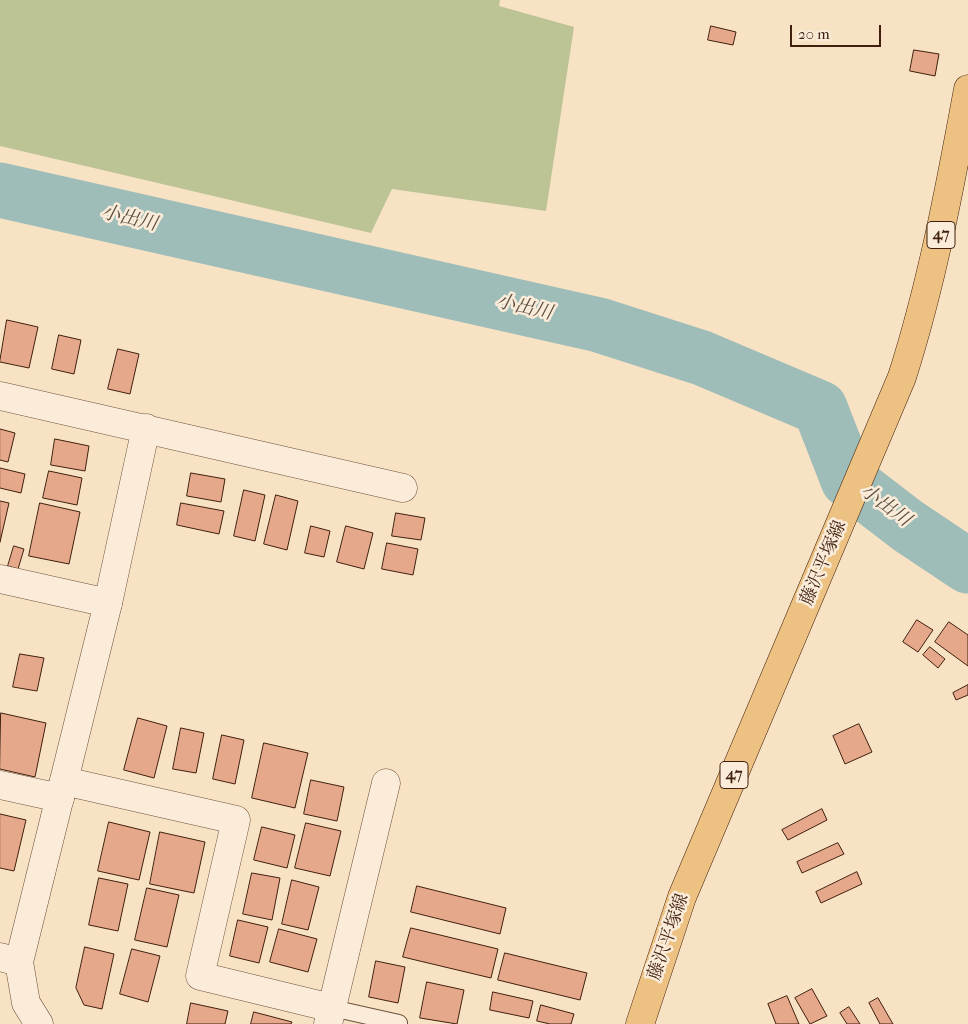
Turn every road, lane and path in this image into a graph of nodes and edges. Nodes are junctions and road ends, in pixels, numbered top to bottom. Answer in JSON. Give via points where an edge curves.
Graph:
{"nodes":[{"id":1,"x":968,"y":89,"type":"edge"},
{"id":2,"x":0,"y":396,"type":"edge"},
{"id":3,"x":146,"y":428,"type":"junction"},
{"id":4,"x":403,"y":488,"type":"dead end"},
{"id":5,"x":0,"y":579,"type":"edge"},
{"id":6,"x":108,"y":603,"type":"junction"},
{"id":7,"x":386,"y":783,"type":"dead end"},
{"id":8,"x":0,"y":785,"type":"edge"},
{"id":9,"x":62,"y":789,"type":"junction"},
{"id":10,"x":10,"y":959,"type":"edge"},
{"id":11,"x":330,"y":1016,"type":"edge"},
{"id":12,"x":399,"y":1023,"type":"edge"},
{"id":13,"x":635,"y":1023,"type":"edge"},
{"id":14,"x":39,"y":1024,"type":"edge"}],
"edges":[{"from":1,"to":13,"type":"main road","name":"藤沢平塚線","number":"47","via":[[940,240],[902,377],[682,898]]},
{"from":2,"to":3,"type":"street"},
{"from":3,"to":4,"type":"street"},
{"from":3,"to":6,"type":"street"},
{"from":5,"to":6,"type":"street"},
{"from":6,"to":9,"type":"street"},
{"from":7,"to":11,"type":"street"},
{"from":8,"to":9,"type":"street"},
{"from":9,"to":10,"type":"street"},
{"from":9,"to":11,"type":"street","via":[[236,820],[200,976]]},
{"from":10,"to":14,"type":"street","via":[[26,1003]]},
{"from":11,"to":12,"type":"lane"}]}
